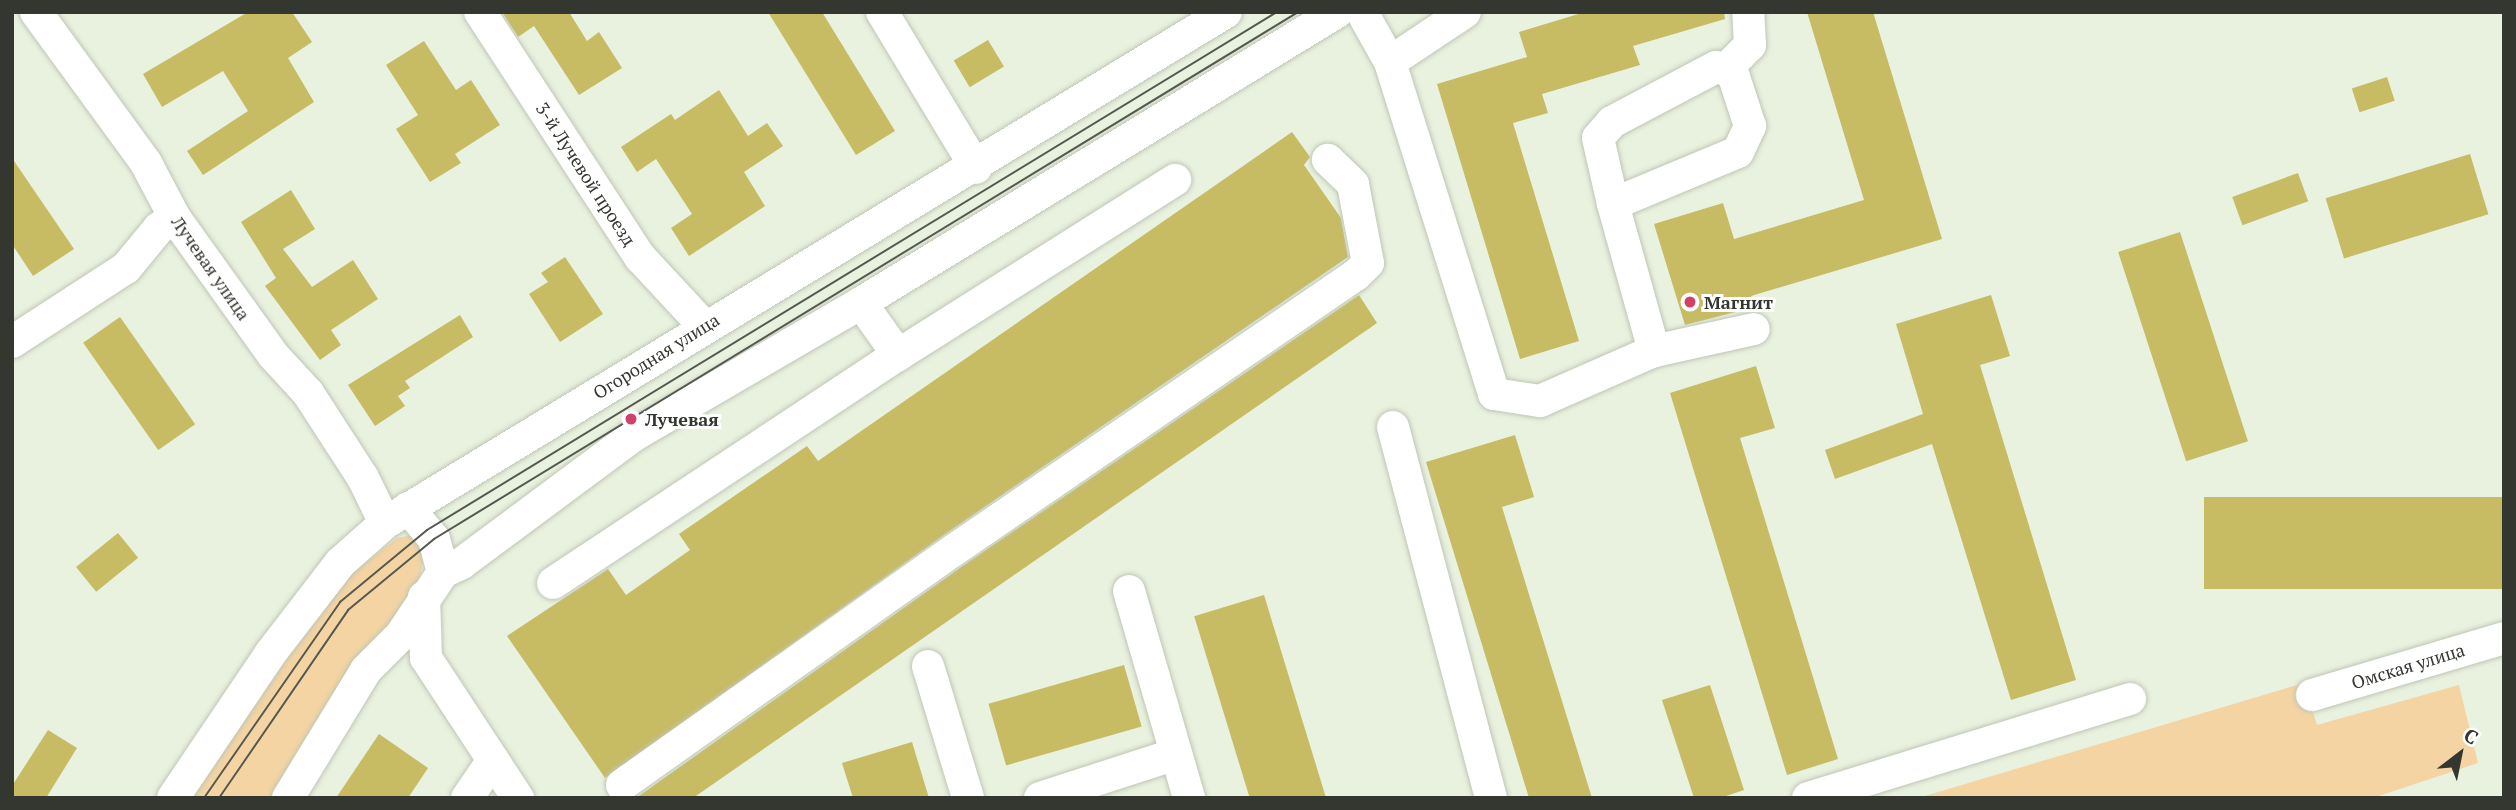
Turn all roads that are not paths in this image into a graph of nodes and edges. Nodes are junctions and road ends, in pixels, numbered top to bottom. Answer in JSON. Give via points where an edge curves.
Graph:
{"nodes":[{"id":1,"x":36,"y":12,"type":"edge"},
{"id":2,"x":480,"y":12,"type":"edge"},
{"id":3,"x":882,"y":12,"type":"edge"},
{"id":4,"x":1226,"y":12,"type":"edge"},
{"id":5,"x":1337,"y":12,"type":"edge"},
{"id":6,"x":1362,"y":12,"type":"edge"},
{"id":7,"x":1465,"y":12,"type":"edge"},
{"id":8,"x":1748,"y":12,"type":"edge"},
{"id":9,"x":1390,"y":62,"type":"junction"},
{"id":10,"x":1726,"y":69,"type":"junction"},
{"id":11,"x":1328,"y":160,"type":"dead end"},
{"id":12,"x":976,"y":168,"type":"junction"},
{"id":13,"x":1175,"y":180,"type":"dead end"},
{"id":14,"x":1614,"y":204,"type":"junction"},
{"id":15,"x":175,"y":218,"type":"junction"},
{"id":16,"x":861,"y":303,"type":"junction"},
{"id":17,"x":704,"y":326,"type":"junction"},
{"id":18,"x":1754,"y":329,"type":"dead end"},
{"id":19,"x":12,"y":342,"type":"edge"},
{"id":20,"x":1654,"y":351,"type":"junction"},
{"id":21,"x":898,"y":355,"type":"junction"},
{"id":22,"x":1393,"y":428,"type":"dead end"},
{"id":23,"x":396,"y":515,"type":"junction"},
{"id":24,"x":443,"y":572,"type":"junction"},
{"id":25,"x":553,"y":583,"type":"dead end"},
{"id":26,"x":1129,"y":591,"type":"dead end"},
{"id":27,"x":425,"y":597,"type":"junction"},
{"id":28,"x":2504,"y":638,"type":"edge"},
{"id":29,"x":928,"y":666,"type":"dead end"},
{"id":30,"x":2312,"y":695,"type":"dead end"},
{"id":31,"x":2130,"y":699,"type":"dead end"},
{"id":32,"x":1176,"y":754,"type":"junction"},
{"id":33,"x":493,"y":760,"type":"junction"},
{"id":34,"x":622,"y":785,"type":"dead end"},
{"id":35,"x":173,"y":798,"type":"edge"},
{"id":36,"x":288,"y":798,"type":"edge"},
{"id":37,"x":467,"y":798,"type":"edge"},
{"id":38,"x":518,"y":798,"type":"edge"},
{"id":39,"x":968,"y":798,"type":"edge"},
{"id":40,"x":1040,"y":798,"type":"edge"},
{"id":41,"x":1189,"y":798,"type":"edge"},
{"id":42,"x":1491,"y":798,"type":"edge"},
{"id":43,"x":1808,"y":798,"type":"edge"}],
"edges":[{"from":1,"to":15,"type":"street","name":"Лучевая улица","via":[[146,163]]},
{"from":2,"to":17,"type":"street","name":"3-й Лучевой проезд","via":[[640,257]]},
{"from":3,"to":12,"type":"street"},
{"from":4,"to":12,"type":"street","name":"Огородная улица"},
{"from":5,"to":16,"type":"street"},
{"from":6,"to":9,"type":"street"},
{"from":7,"to":9,"type":"street"},
{"from":8,"to":10,"type":"street","via":[[1751,45]]},
{"from":9,"to":20,"type":"street","via":[[1494,394],[1539,401]]},
{"from":10,"to":14,"type":"street","via":[[1716,67],[1604,127],[1599,150]]},
{"from":10,"to":14,"type":"street","via":[[1734,77],[1750,125],[1738,152]]},
{"from":11,"to":34,"type":"street","via":[[1353,184],[1368,263],[1356,275],[954,550]]},
{"from":12,"to":17,"type":"street","name":"Огородная улица"},
{"from":13,"to":21,"type":"street"},
{"from":14,"to":20,"type":"street"},
{"from":15,"to":19,"type":"street","via":[[159,228],[126,268]]},
{"from":15,"to":23,"type":"street","name":"Лучевая улица","via":[[273,355],[308,393],[363,478]]},
{"from":16,"to":21,"type":"street"},
{"from":16,"to":24,"type":"street","via":[[636,434],[462,563]]},
{"from":17,"to":23,"type":"street","name":"Огородная улица"},
{"from":18,"to":20,"type":"street"},
{"from":21,"to":25,"type":"street"},
{"from":22,"to":42,"type":"street"},
{"from":23,"to":24,"type":"street","name":"Лучевая улица","via":[[434,539]]},
{"from":23,"to":35,"type":"street","name":"Огородная улица","via":[[340,563],[285,634]]},
{"from":24,"to":27,"type":"street"},
{"from":26,"to":32,"type":"street"},
{"from":27,"to":33,"type":"street","via":[[426,658]]},
{"from":27,"to":36,"type":"street","via":[[401,635],[366,670]]},
{"from":28,"to":30,"type":"street","name":"Омская улица"},
{"from":29,"to":39,"type":"street"},
{"from":31,"to":43,"type":"street"},
{"from":32,"to":40,"type":"street"},
{"from":32,"to":41,"type":"street"},
{"from":33,"to":37,"type":"street"},
{"from":33,"to":38,"type":"street"}]}
